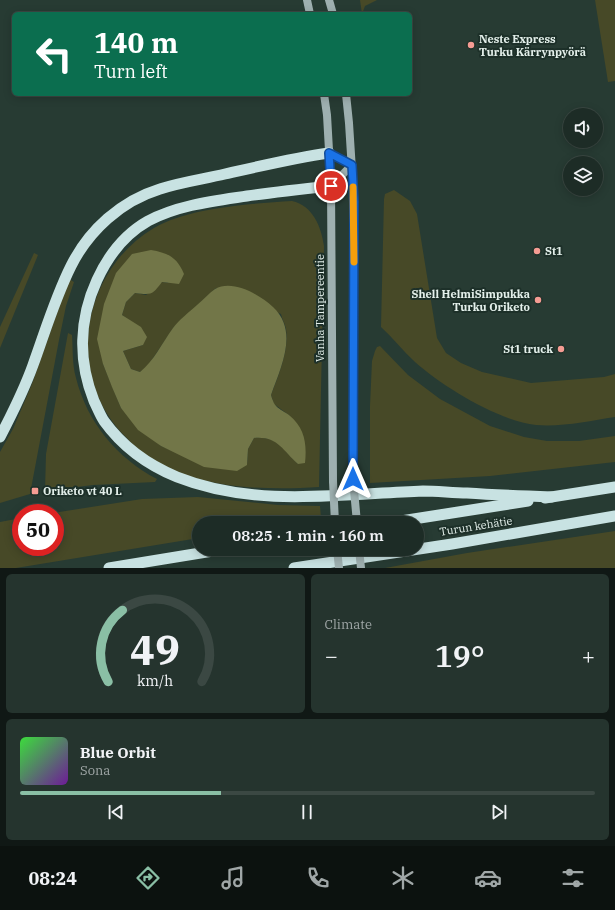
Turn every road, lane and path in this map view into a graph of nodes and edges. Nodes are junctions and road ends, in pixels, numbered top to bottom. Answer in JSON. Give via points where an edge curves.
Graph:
{"nodes":[{"id":1,"x":307,"y":0,"type":"edge"},
{"id":2,"x":330,"y":0,"type":"edge"},
{"id":3,"x":310,"y":12,"type":"edge"},
{"id":4,"x":333,"y":12,"type":"edge"},
{"id":5,"x":324,"y":96,"type":"edge"},
{"id":6,"x":346,"y":96,"type":"edge"},
{"id":7,"x":329,"y":153,"type":"junction"},
{"id":8,"x":352,"y":165,"type":"junction"},
{"id":9,"x":331,"y":186,"type":"junction"},
{"id":10,"x":0,"y":437,"type":"edge"},
{"id":11,"x":615,"y":487,"type":"edge"},
{"id":12,"x":552,"y":497,"type":"junction"},
{"id":13,"x":335,"y":516,"type":"edge"},
{"id":14,"x":357,"y":516,"type":"edge"},
{"id":15,"x":615,"y":516,"type":"edge"},
{"id":16,"x":424,"y":517,"type":"edge"},
{"id":17,"x":192,"y":554,"type":"edge"},
{"id":18,"x":338,"y":556,"type":"edge"},
{"id":19,"x":359,"y":556,"type":"edge"},
{"id":20,"x":109,"y":568,"type":"edge"},
{"id":21,"x":294,"y":568,"type":"edge"},
{"id":22,"x":339,"y":568,"type":"edge"},
{"id":23,"x":360,"y":568,"type":"edge"}],
"edges":[{"from":1,"to":3,"type":"main road"},
{"from":2,"to":4,"type":"main road"},
{"from":5,"to":7,"type":"main road","name":"Vanha Tampereentie"},
{"from":6,"to":8,"type":"main road"},
{"from":7,"to":8,"type":"main road"},
{"from":7,"to":9,"type":"main road","name":"Vanha Tampereentie"},
{"from":7,"to":10,"type":"highway","via":[[294,158],[160,189],[136,199],[110,216],[89,238],[71,266],[22,393]]},
{"from":8,"to":9,"type":"main road"},
{"from":8,"to":14,"type":"main road","bridge":true,"via":[[353,479]]},
{"from":9,"to":12,"type":"highway","via":[[219,200],[166,213],[136,229],[119,245],[104,265],[87,305],[82,349],[90,390],[104,420],[123,443],[149,463],[179,478],[214,489],[265,496],[310,497],[425,491]]},
{"from":9,"to":13,"type":"main road","name":"Vanha Tampereentie","bridge":true},
{"from":11,"to":12,"type":"highway","name":"Turun kehätie"},
{"from":12,"to":16,"type":"highway","name":"Turun kehätie"},
{"from":15,"to":21,"type":"highway","name":"Turun kehätie"},
{"from":17,"to":20,"type":"highway"},
{"from":18,"to":22,"type":"main road","bridge":true},
{"from":19,"to":23,"type":"main road","bridge":true}]}
